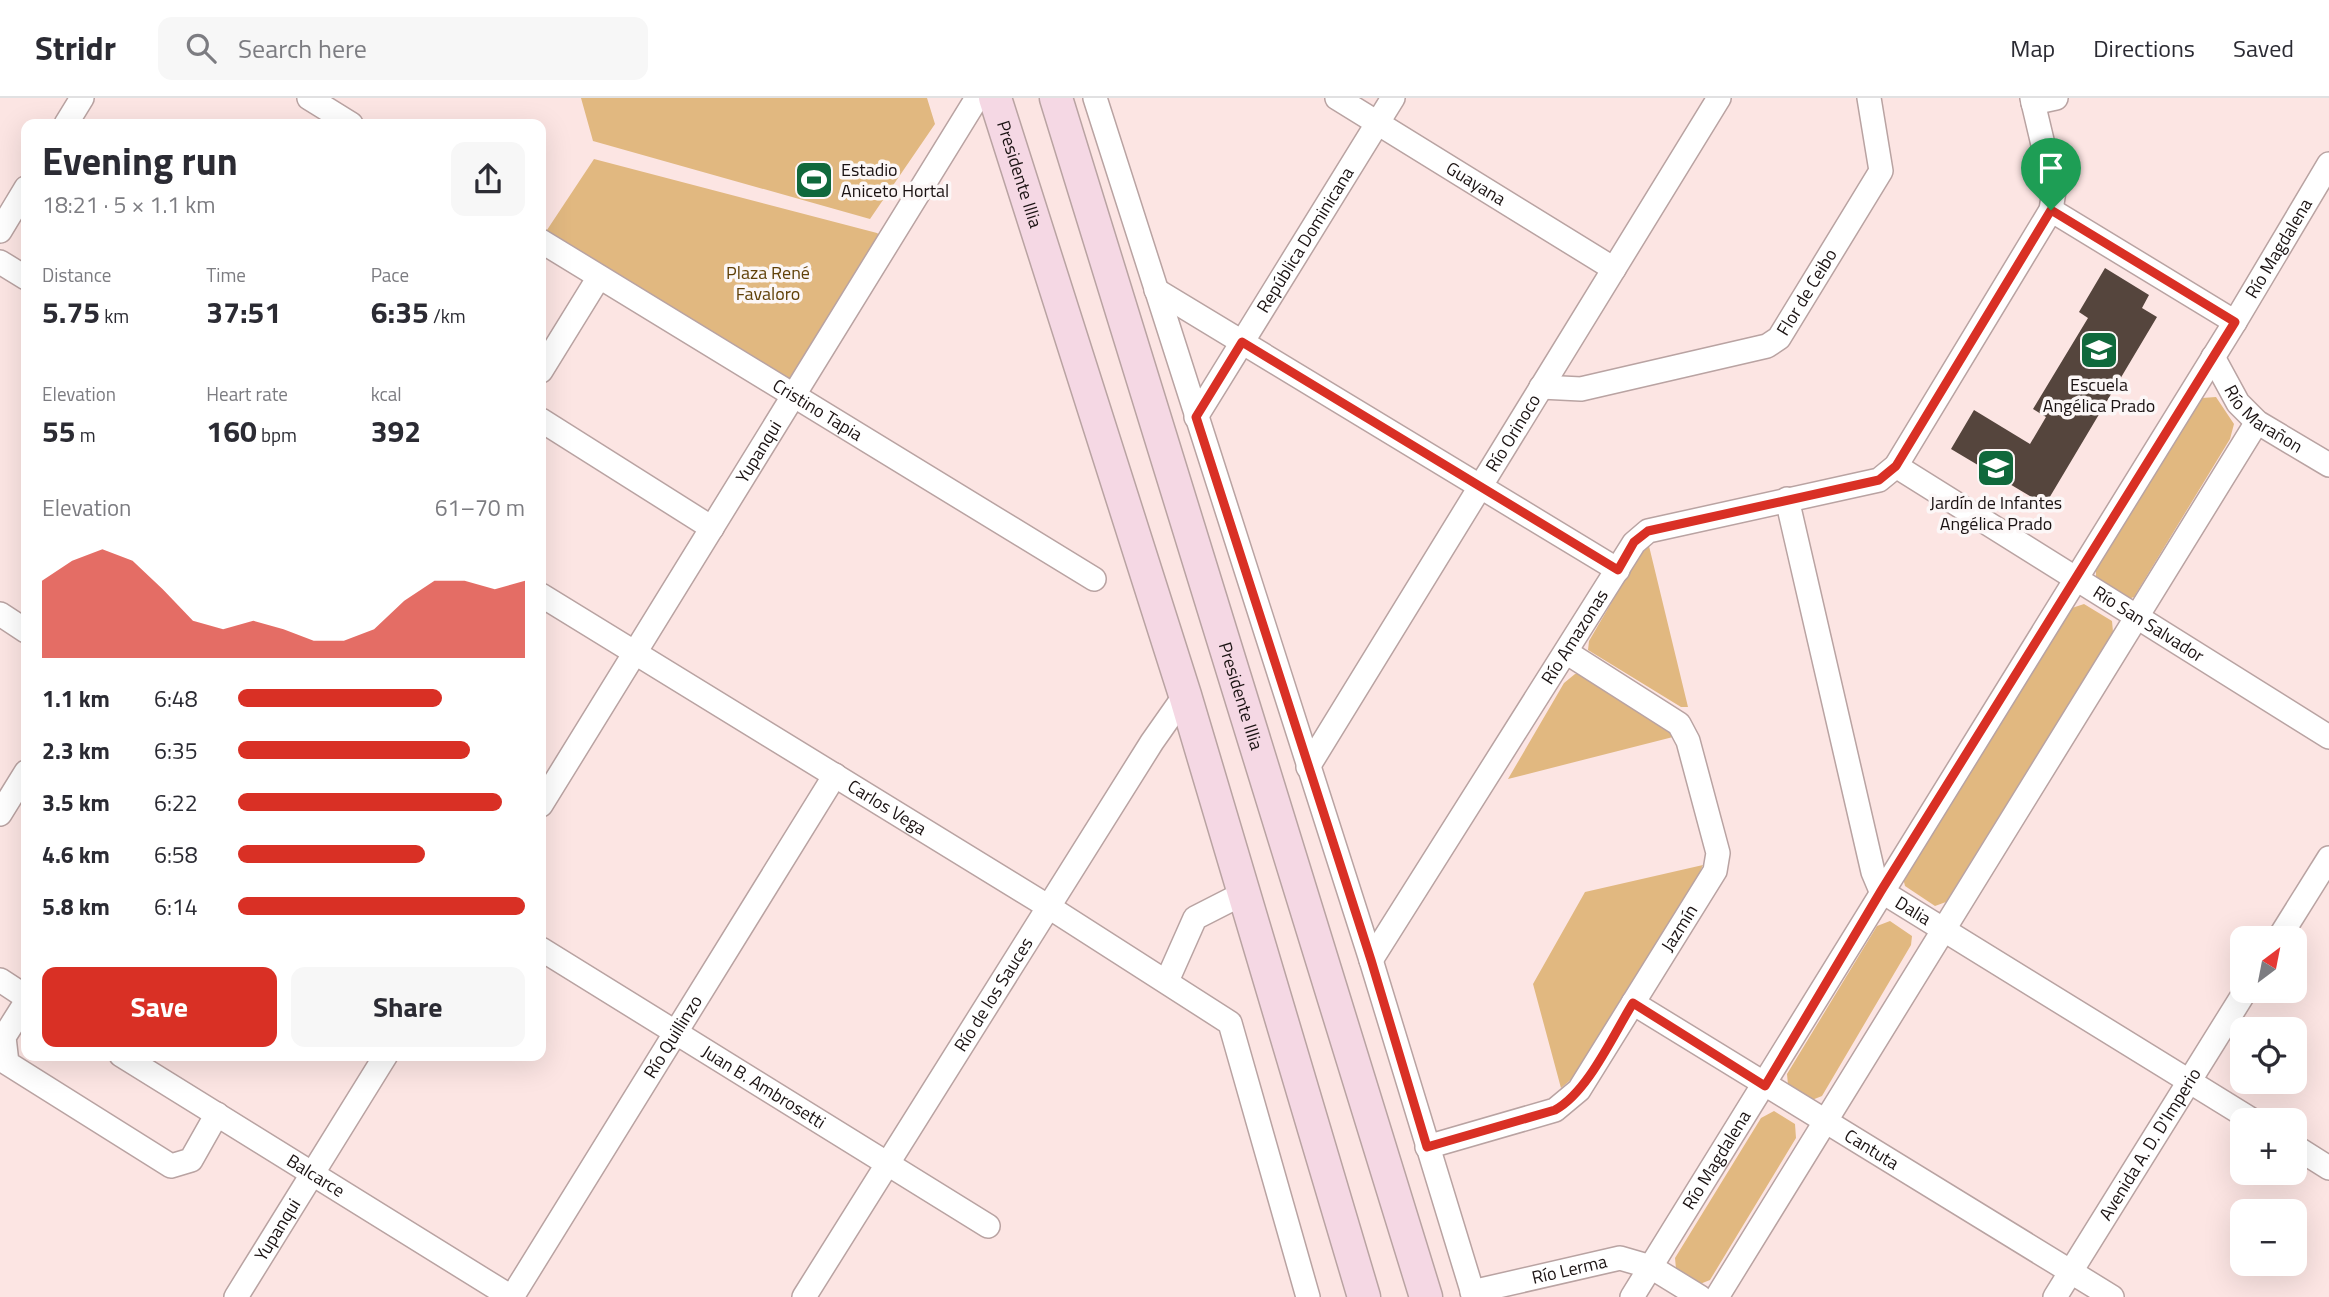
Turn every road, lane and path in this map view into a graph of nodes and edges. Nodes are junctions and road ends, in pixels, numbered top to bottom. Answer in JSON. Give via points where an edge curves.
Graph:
{"nodes":[{"id":1,"x":82,"y":98,"type":"edge"},
{"id":2,"x":309,"y":98,"type":"edge"},
{"id":3,"x":952,"y":98,"type":"edge"},
{"id":4,"x":977,"y":98,"type":"edge"},
{"id":5,"x":995,"y":98,"type":"edge"},
{"id":6,"x":1056,"y":98,"type":"edge"},
{"id":7,"x":1095,"y":98,"type":"edge"},
{"id":8,"x":1337,"y":98,"type":"edge"},
{"id":9,"x":1393,"y":98,"type":"edge"},
{"id":10,"x":1719,"y":98,"type":"edge"},
{"id":11,"x":1869,"y":98,"type":"edge"},
{"id":12,"x":2056,"y":98,"type":"edge"},
{"id":13,"x":2033,"y":101,"type":"edge"},
{"id":14,"x":69,"y":119,"type":"edge"},
{"id":15,"x":343,"y":119,"type":"edge"},
{"id":16,"x":1378,"y":123,"type":"junction"},
{"id":17,"x":960,"y":124,"type":"junction"},
{"id":18,"x":2329,"y":164,"type":"edge"},
{"id":19,"x":21,"y":196,"type":"edge"},
{"id":20,"x":2051,"y":210,"type":"junction"},
{"id":21,"x":0,"y":230,"type":"edge"},
{"id":22,"x":546,"y":244,"type":"edge"},
{"id":23,"x":0,"y":262,"type":"edge"},
{"id":24,"x":1614,"y":269,"type":"junction"},
{"id":25,"x":21,"y":275,"type":"edge"},
{"id":26,"x":599,"y":277,"type":"junction"},
{"id":27,"x":1156,"y":290,"type":"junction"},
{"id":28,"x":2235,"y":322,"type":"junction"},
{"id":29,"x":1242,"y":342,"type":"junction"},
{"id":30,"x":2213,"y":357,"type":"junction"},
{"id":31,"x":546,"y":363,"type":"edge"},
{"id":32,"x":1541,"y":387,"type":"junction"},
{"id":33,"x":793,"y":397,"type":"junction"},
{"id":34,"x":1196,"y":417,"type":"junction"},
{"id":35,"x":2257,"y":422,"type":"junction"},
{"id":36,"x":546,"y":423,"type":"edge"},
{"id":37,"x":2329,"y":465,"type":"edge"},
{"id":38,"x":1896,"y":466,"type":"junction"},
{"id":39,"x":1480,"y":488,"type":"junction"},
{"id":40,"x":1787,"y":499,"type":"junction"},
{"id":41,"x":712,"y":528,"type":"junction"},
{"id":42,"x":1618,"y":570,"type":"junction"},
{"id":43,"x":1094,"y":579,"type":"dead end"},
{"id":44,"x":2075,"y":580,"type":"junction"},
{"id":45,"x":546,"y":598,"type":"edge"},
{"id":46,"x":0,"y":614,"type":"edge"},
{"id":47,"x":2138,"y":618,"type":"junction"},
{"id":48,"x":21,"y":628,"type":"edge"},
{"id":49,"x":1566,"y":652,"type":"junction"},
{"id":50,"x":635,"y":653,"type":"junction"},
{"id":51,"x":1185,"y":695,"type":"junction"},
{"id":52,"x":2329,"y":737,"type":"edge"},
{"id":53,"x":1308,"y":767,"type":"junction"},
{"id":54,"x":835,"y":775,"type":"junction"},
{"id":55,"x":21,"y":780,"type":"edge"},
{"id":56,"x":546,"y":797,"type":"edge"},
{"id":57,"x":0,"y":814,"type":"edge"},
{"id":58,"x":2329,"y":858,"type":"edge"},
{"id":59,"x":1881,"y":891,"type":"junction"},
{"id":60,"x":1244,"y":893,"type":"junction"},
{"id":61,"x":1049,"y":907,"type":"junction"},
{"id":62,"x":2286,"y":926,"type":"edge"},
{"id":63,"x":1944,"y":932,"type":"junction"},
{"id":64,"x":546,"y":952,"type":"edge"},
{"id":65,"x":1371,"y":960,"type":"junction"},
{"id":66,"x":0,"y":980,"type":"edge"},
{"id":67,"x":1167,"y":981,"type":"junction"},
{"id":68,"x":21,"y":993,"type":"edge"},
{"id":69,"x":1633,"y":1003,"type":"junction"},
{"id":70,"x":2238,"y":1003,"type":"edge"},
{"id":71,"x":21,"y":1010,"type":"edge"},
{"id":72,"x":676,"y":1032,"type":"junction"},
{"id":73,"x":131,"y":1061,"type":"edge"},
{"id":74,"x":382,"y":1061,"type":"edge"},
{"id":75,"x":2190,"y":1080,"type":"junction"},
{"id":76,"x":1765,"y":1086,"type":"junction"},
{"id":77,"x":2233,"y":1108,"type":"edge"},
{"id":78,"x":217,"y":1114,"type":"junction"},
{"id":79,"x":1826,"y":1123,"type":"junction"},
{"id":80,"x":1427,"y":1147,"type":"junction"},
{"id":81,"x":2307,"y":1154,"type":"edge"},
{"id":82,"x":888,"y":1164,"type":"junction"},
{"id":83,"x":2329,"y":1168,"type":"edge"},
{"id":84,"x":313,"y":1174,"type":"junction"},
{"id":85,"x":988,"y":1226,"type":"dead end"},
{"id":86,"x":1651,"y":1267,"type":"junction"},
{"id":87,"x":2070,"y":1272,"type":"junction"},
{"id":88,"x":1473,"y":1294,"type":"edge"},
{"id":89,"x":237,"y":1297,"type":"edge"},
{"id":90,"x":512,"y":1297,"type":"edge"},
{"id":91,"x":804,"y":1297,"type":"edge"},
{"id":92,"x":1308,"y":1297,"type":"edge"},
{"id":93,"x":1364,"y":1297,"type":"edge"},
{"id":94,"x":1426,"y":1297,"type":"edge"},
{"id":95,"x":1632,"y":1297,"type":"edge"},
{"id":96,"x":1700,"y":1297,"type":"edge"},
{"id":97,"x":1717,"y":1297,"type":"edge"},
{"id":98,"x":2055,"y":1297,"type":"edge"},
{"id":99,"x":2112,"y":1297,"type":"edge"}],
"edges":[{"from":1,"to":14,"type":"street"},
{"from":2,"to":15,"type":"street"},
{"from":3,"to":17,"type":"street"},
{"from":4,"to":17,"type":"street","name":"Yupanqui"},
{"from":5,"to":51,"type":"main road","name":"Presidente Illia"},
{"from":6,"to":94,"type":"main road","name":"Presidente Illia"},
{"from":7,"to":27,"type":"street"},
{"from":8,"to":16,"type":"street","name":"Guayana"},
{"from":9,"to":16,"type":"street","name":"República Dominicana"},
{"from":10,"to":24,"type":"street","name":"Río Orinoco"},
{"from":11,"to":32,"type":"street","name":"Flor de Ceibo","via":[[1881,171],[1779,338],[1767,346],[1581,389]]},
{"from":12,"to":13,"type":"street"},
{"from":13,"to":20,"type":"street","via":[[2053,191]]},
{"from":16,"to":24,"type":"street","name":"Guayana"},
{"from":16,"to":29,"type":"street","name":"República Dominicana"},
{"from":17,"to":33,"type":"street","name":"Yupanqui"},
{"from":18,"to":28,"type":"street","name":"Río Magdalena"},
{"from":19,"to":21,"type":"street"},
{"from":20,"to":28,"type":"street"},
{"from":20,"to":38,"type":"street","name":"Río Amazonas"},
{"from":22,"to":26,"type":"street","name":"Cristino Tapia"},
{"from":23,"to":25,"type":"street"},
{"from":24,"to":32,"type":"street","name":"Río Orinoco"},
{"from":26,"to":31,"type":"street"},
{"from":26,"to":33,"type":"street","name":"Cristino Tapia"},
{"from":27,"to":29,"type":"street"},
{"from":27,"to":34,"type":"street"},
{"from":28,"to":30,"type":"street","name":"Río Magdalena"},
{"from":29,"to":34,"type":"street","name":"República Dominicana"},
{"from":29,"to":39,"type":"street"},
{"from":30,"to":35,"type":"street","name":"Río Marañon","via":[[2238,403]]},
{"from":30,"to":44,"type":"street","name":"Río Magdalena"},
{"from":32,"to":39,"type":"street","name":"Río Orinoco"},
{"from":33,"to":41,"type":"street","name":"Yupanqui"},
{"from":33,"to":43,"type":"street","name":"Cristino Tapia"},
{"from":34,"to":53,"type":"street"},
{"from":35,"to":37,"type":"street","name":"Río Marañon"},
{"from":35,"to":47,"type":"street"},
{"from":36,"to":41,"type":"street"},
{"from":38,"to":40,"type":"street","name":"Río Amazonas","via":[[1879,480]]},
{"from":38,"to":44,"type":"street","name":"Río San Salvador"},
{"from":39,"to":42,"type":"street"},
{"from":39,"to":53,"type":"street","name":"Río Orinoco"},
{"from":40,"to":42,"type":"street","name":"Río Amazonas","via":[[1648,531],[1634,542]]},
{"from":40,"to":59,"type":"street","name":"Dalia"},
{"from":41,"to":50,"type":"street","name":"Yupanqui"},
{"from":42,"to":49,"type":"street","name":"Río Amazonas"},
{"from":44,"to":47,"type":"street","name":"Río San Salvador"},
{"from":44,"to":59,"type":"street","name":"Río Magdalena"},
{"from":45,"to":50,"type":"street","name":"Carlos Vega"},
{"from":46,"to":48,"type":"street"},
{"from":47,"to":52,"type":"street","name":"Río San Salvador"},
{"from":47,"to":63,"type":"street"},
{"from":49,"to":65,"type":"street","name":"Río Amazonas"},
{"from":49,"to":69,"type":"street","name":"Jazmín","via":[[1679,724],[1688,741],[1718,853],[1715,871]]},
{"from":50,"to":54,"type":"street","name":"Carlos Vega"},
{"from":50,"to":56,"type":"street","name":"Yupanqui"},
{"from":51,"to":60,"type":"main road","name":"Presidente Illia"},
{"from":51,"to":61,"type":"street","name":"Río de los Sauces"},
{"from":53,"to":65,"type":"street"},
{"from":54,"to":61,"type":"street","name":"Carlos Vega"},
{"from":54,"to":72,"type":"street","name":"Río Quillinzo"},
{"from":55,"to":57,"type":"street"},
{"from":58,"to":62,"type":"street"},
{"from":59,"to":63,"type":"street","name":"Dalia"},
{"from":59,"to":76,"type":"street","name":"Río Magdalena"},
{"from":60,"to":67,"type":"street","via":[[1195,918]]},
{"from":60,"to":93,"type":"main road","name":"Presidente Illia"},
{"from":61,"to":67,"type":"street","name":"Carlos Vega"},
{"from":61,"to":82,"type":"street","name":"Río de los Sauces"},
{"from":63,"to":75,"type":"street","name":"Dalia"},
{"from":63,"to":79,"type":"street"},
{"from":64,"to":72,"type":"street","name":"Juan B. Ambrosetti"},
{"from":65,"to":80,"type":"street"},
{"from":66,"to":68,"type":"street"},
{"from":67,"to":92,"type":"street","name":"Carlos Vega","via":[[1230,1023]]},
{"from":69,"to":76,"type":"street","name":"Cantuta"},
{"from":69,"to":80,"type":"street","name":"Jazmín","via":[[1566,1104]]},
{"from":70,"to":75,"type":"street","name":"Avenida A. D. D'Imperio"},
{"from":71,"to":78,"type":"street","via":[[4,1037],[7,1063],[171,1167],[191,1160]]},
{"from":72,"to":82,"type":"street","name":"Juan B. Ambrosetti"},
{"from":72,"to":90,"type":"street","name":"Río Quillinzo"},
{"from":73,"to":78,"type":"street","name":"Balcarce"},
{"from":74,"to":84,"type":"street","name":"Yupanqui"},
{"from":75,"to":77,"type":"street","name":"Dalia"},
{"from":75,"to":87,"type":"street","name":"Avenida A. D. D'Imperio"},
{"from":76,"to":79,"type":"street","name":"Cantuta"},
{"from":76,"to":86,"type":"street","name":"Río Magdalena"},
{"from":78,"to":84,"type":"street","name":"Balcarce"},
{"from":79,"to":87,"type":"street","name":"Cantuta"},
{"from":79,"to":97,"type":"street"},
{"from":80,"to":88,"type":"street"},
{"from":81,"to":83,"type":"street"},
{"from":82,"to":85,"type":"street","name":"Juan B. Ambrosetti"},
{"from":82,"to":91,"type":"street","name":"Río de los Sauces"},
{"from":84,"to":89,"type":"street","name":"Yupanqui"},
{"from":84,"to":90,"type":"street","name":"Balcarce"},
{"from":86,"to":88,"type":"street","name":"Río Lerma","via":[[1620,1258]]},
{"from":86,"to":95,"type":"street","name":"Río Magdalena"},
{"from":86,"to":96,"type":"street","name":"Río Lerma"},
{"from":87,"to":98,"type":"street","name":"Avenida A. D. D'Imperio"},
{"from":87,"to":99,"type":"street","name":"Cantuta"}]}
